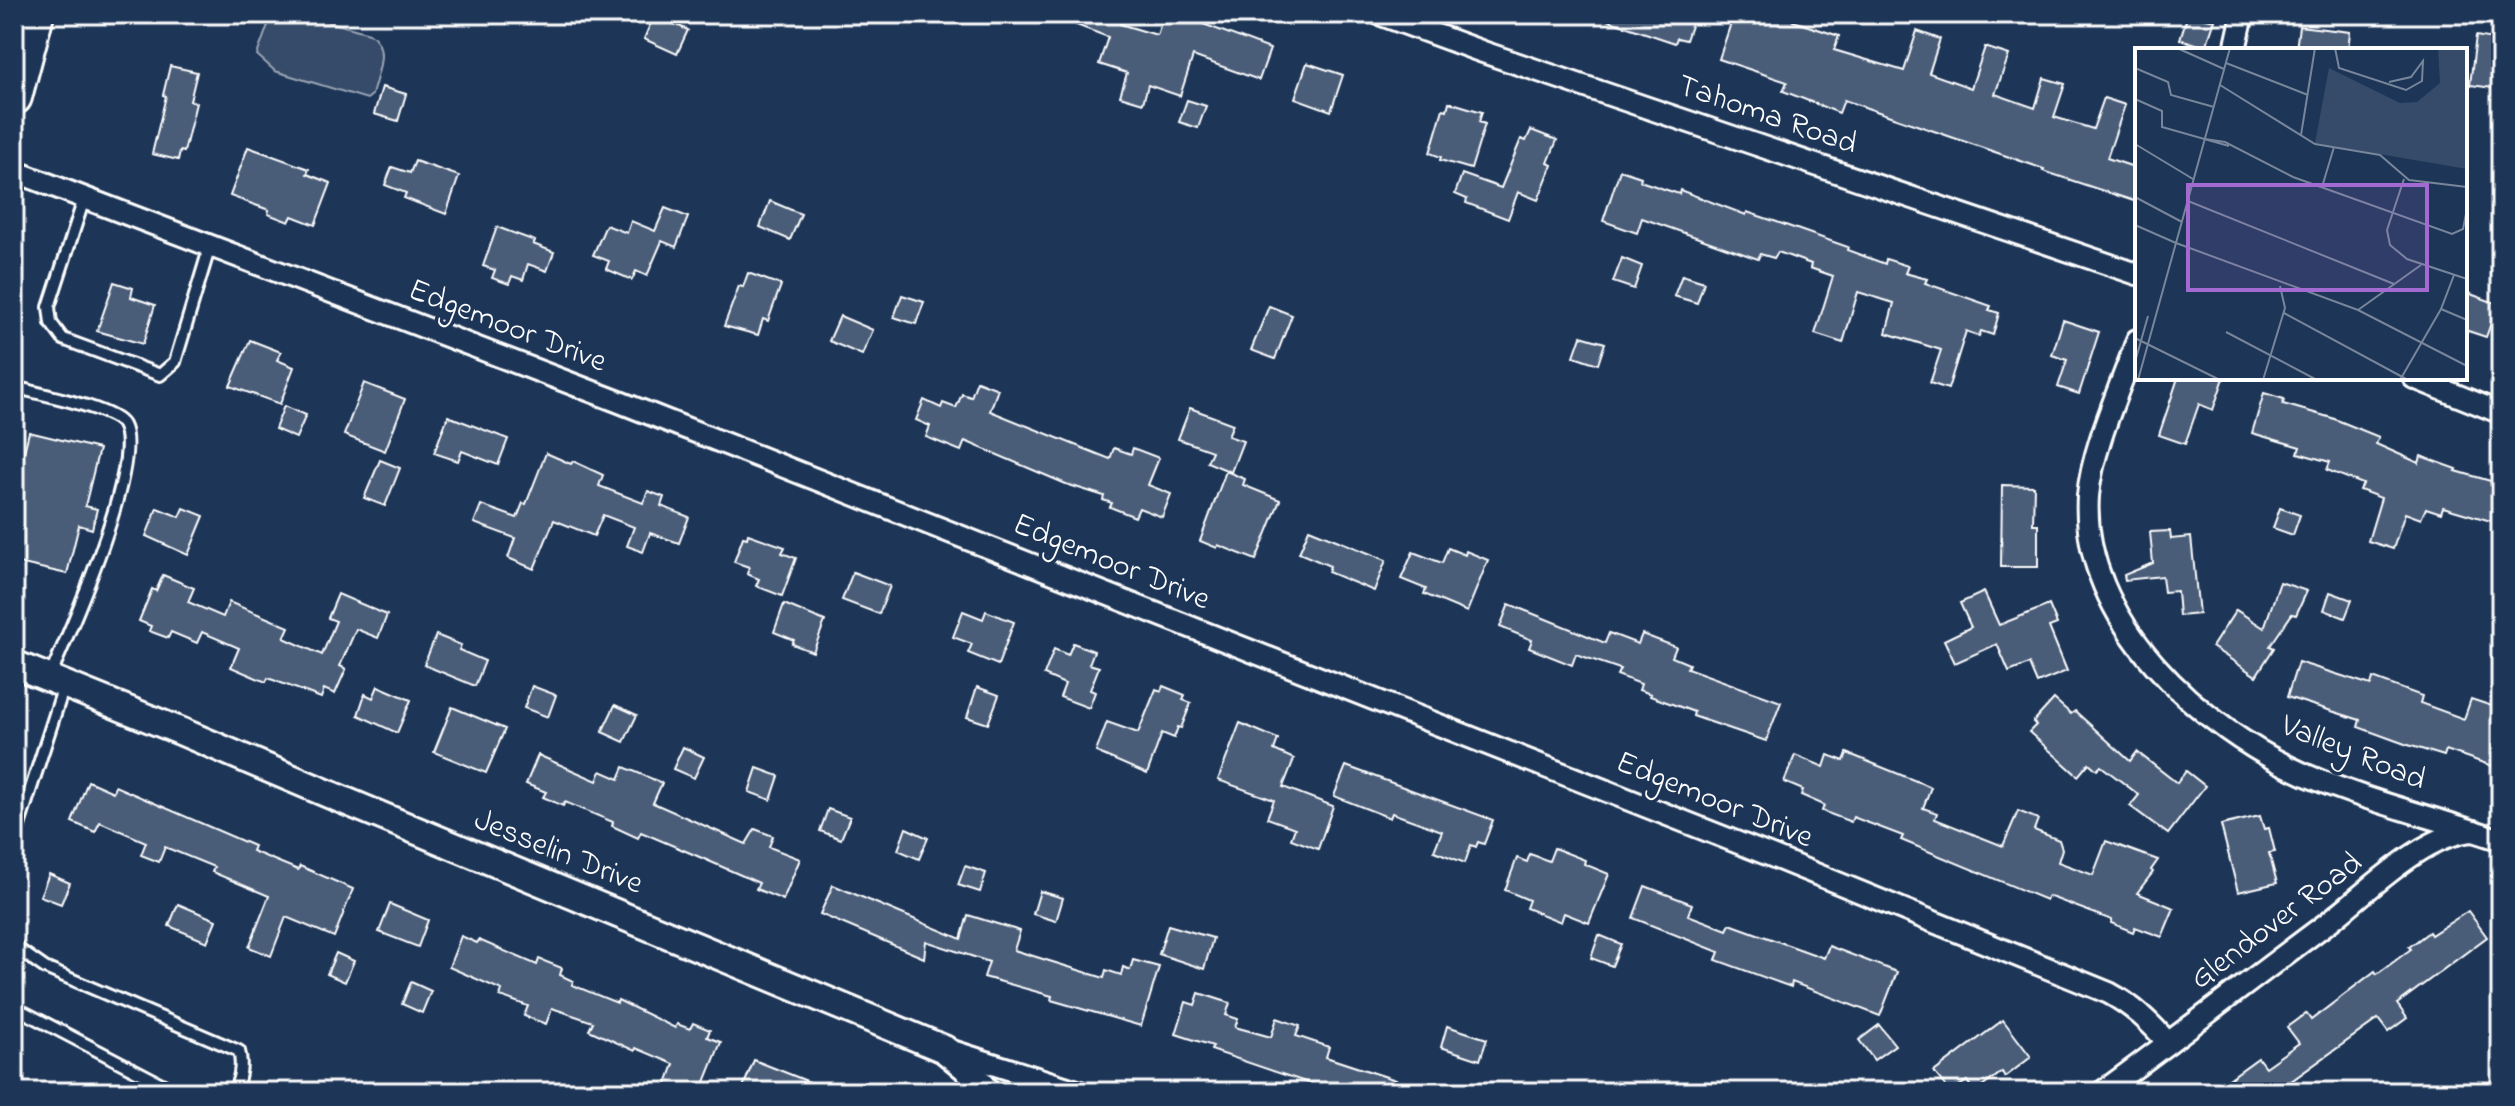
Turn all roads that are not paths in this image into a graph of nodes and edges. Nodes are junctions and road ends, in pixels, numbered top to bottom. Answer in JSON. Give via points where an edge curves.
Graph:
{"nodes":[{"id":1,"x":36,"y":14,"type":"edge"},
{"id":2,"x":1379,"y":14,"type":"edge"},
{"id":3,"x":2243,"y":14,"type":"edge"},
{"id":4,"x":1411,"y":19,"type":"edge"},
{"id":5,"x":2235,"y":48,"type":"edge"},
{"id":6,"x":14,"y":96,"type":"edge"},
{"id":7,"x":14,"y":171,"type":"edge"},
{"id":8,"x":84,"y":199,"type":"junction"},
{"id":9,"x":210,"y":246,"type":"junction"},
{"id":10,"x":2135,"y":273,"type":"edge"},
{"id":11,"x":2135,"y":346,"type":"edge"},
{"id":12,"x":2419,"y":380,"type":"edge"},
{"id":13,"x":14,"y":387,"type":"edge"},
{"id":14,"x":2501,"y":413,"type":"edge"},
{"id":15,"x":14,"y":664,"type":"edge"},
{"id":16,"x":57,"y":681,"type":"junction"},
{"id":17,"x":2474,"y":831,"type":"junction"},
{"id":18,"x":2501,"y":840,"type":"edge"},
{"id":19,"x":14,"y":841,"type":"edge"},
{"id":20,"x":15,"y":951,"type":"edge"},
{"id":21,"x":14,"y":1004,"type":"edge"},
{"id":22,"x":2168,"y":1043,"type":"junction"},
{"id":23,"x":944,"y":1049,"type":"junction"},
{"id":24,"x":177,"y":1092,"type":"edge"},
{"id":25,"x":233,"y":1092,"type":"edge"},
{"id":26,"x":986,"y":1092,"type":"edge"},
{"id":27,"x":1080,"y":1092,"type":"edge"},
{"id":28,"x":2102,"y":1092,"type":"edge"}],
"edges":[{"from":1,"to":6,"type":"main road"},
{"from":2,"to":4,"type":"street","name":"Tahoma Road"},
{"from":3,"to":5,"type":"street"},
{"from":4,"to":10,"type":"street","name":"Tahoma Road","via":[[1483,52]]},
{"from":7,"to":8,"type":"street","name":"Edgemoor Drive"},
{"from":8,"to":9,"type":"street","name":"Edgemoor Drive"},
{"from":8,"to":9,"type":"lane","via":[[49,307],[51,323],[63,339],[160,375],[175,362]]},
{"from":9,"to":22,"type":"street","name":"Edgemoor Drive","via":[[632,407],[2109,993],[2130,1005]]},
{"from":11,"to":17,"type":"street","name":"Valley Road","via":[[2088,496],[2094,560],[2126,631],[2165,676],[2217,721],[2276,760],[2345,789]]},
{"from":12,"to":14,"type":"street"},
{"from":13,"to":16,"type":"lane","via":[[110,413],[123,425],[128,450]]},
{"from":15,"to":16,"type":"street","name":"Jesselin Drive"},
{"from":16,"to":19,"type":"lane"},
{"from":16,"to":23,"type":"street","name":"Jesselin Drive"},
{"from":17,"to":18,"type":"street"},
{"from":17,"to":22,"type":"street","name":"Glendover Road","via":[[2441,840],[2403,862]]},
{"from":20,"to":25,"type":"lane","via":[[239,1051],[242,1060]]},
{"from":21,"to":24,"type":"lane"},
{"from":22,"to":28,"type":"street","name":"Glendover Road"},
{"from":23,"to":26,"type":"street"},
{"from":23,"to":27,"type":"street","name":"Jesselin Drive"}]}
